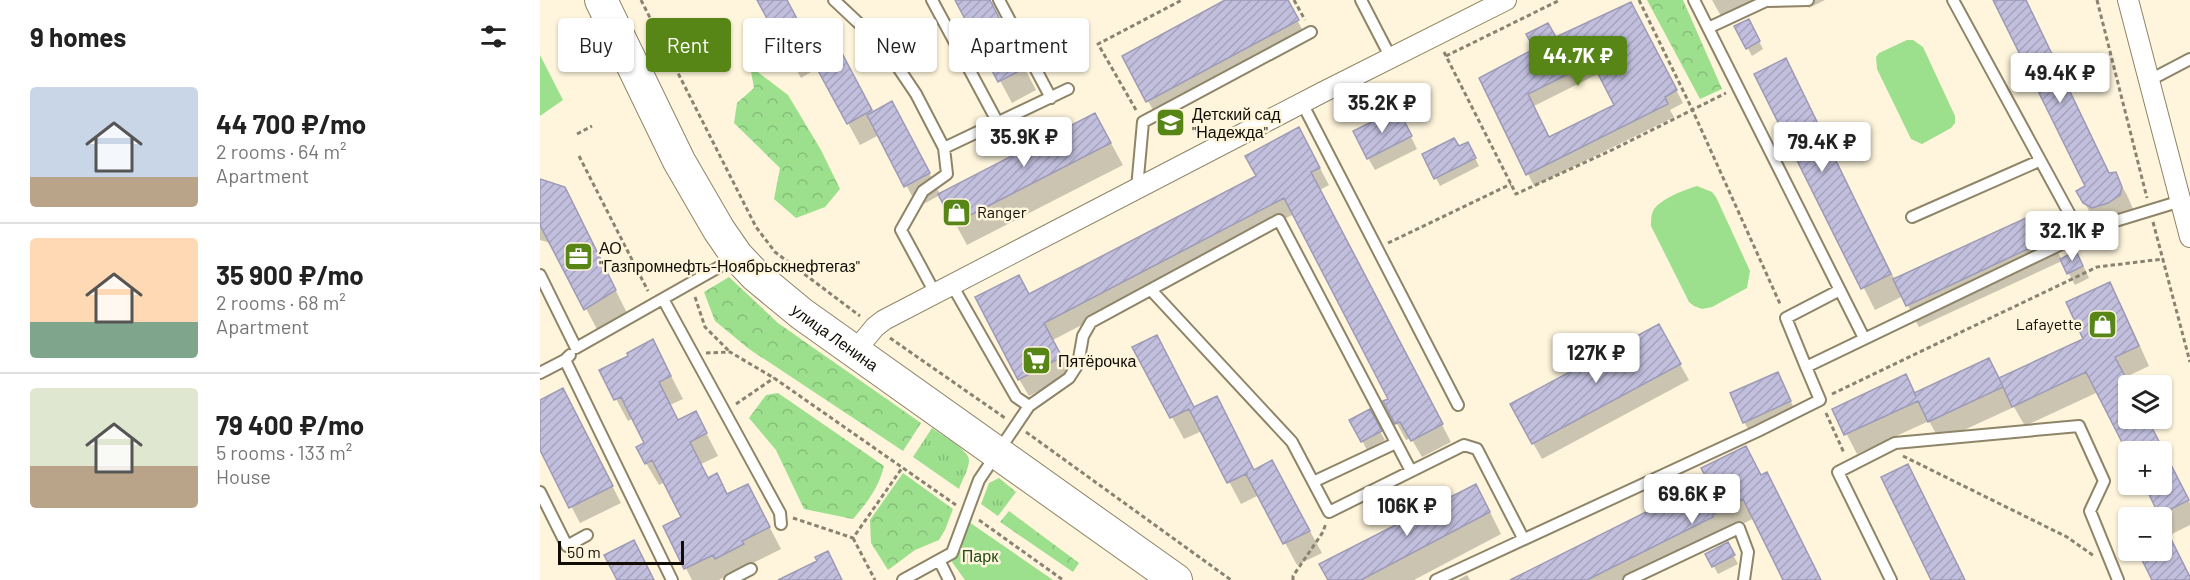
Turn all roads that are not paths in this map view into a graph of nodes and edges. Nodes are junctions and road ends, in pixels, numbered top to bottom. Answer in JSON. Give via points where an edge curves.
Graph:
{"nodes":[{"id":1,"x":601,"y":0,"type":"edge"},
{"id":2,"x":834,"y":0,"type":"edge"},
{"id":3,"x":932,"y":0,"type":"edge"},
{"id":4,"x":999,"y":0,"type":"edge"},
{"id":5,"x":1361,"y":0,"type":"edge"},
{"id":6,"x":1506,"y":0,"type":"edge"},
{"id":7,"x":1694,"y":0,"type":"edge"},
{"id":8,"x":1808,"y":0,"type":"edge"},
{"id":9,"x":1953,"y":0,"type":"edge"},
{"id":10,"x":2128,"y":0,"type":"edge"},
{"id":11,"x":1708,"y":28,"type":"junction"},
{"id":12,"x":1311,"y":32,"type":"road end"},
{"id":13,"x":1391,"y":58,"type":"junction"},
{"id":14,"x":2190,"y":59,"type":"edge"},
{"id":15,"x":2150,"y":80,"type":"junction"},
{"id":16,"x":1068,"y":89,"type":"dead end"},
{"id":17,"x":1051,"y":98,"type":"junction"},
{"id":18,"x":1302,"y":102,"type":"junction"},
{"id":19,"x":998,"y":123,"type":"junction"},
{"id":20,"x":944,"y":148,"type":"junction"},
{"id":21,"x":2039,"y":160,"type":"junction"},
{"id":22,"x":1137,"y":188,"type":"junction"},
{"id":23,"x":2181,"y":201,"type":"junction"},
{"id":24,"x":1912,"y":217,"type":"dead end"},
{"id":25,"x":2081,"y":235,"type":"junction"},
{"id":26,"x":2190,"y":237,"type":"edge"},
{"id":27,"x":737,"y":256,"type":"junction"},
{"id":28,"x":540,"y":275,"type":"edge"},
{"id":29,"x":943,"y":289,"type":"junction"},
{"id":30,"x":1151,"y":290,"type":"junction"},
{"id":31,"x":1840,"y":290,"type":"junction"},
{"id":32,"x":659,"y":301,"type":"junction"},
{"id":33,"x":1864,"y":338,"type":"junction"},
{"id":34,"x":576,"y":348,"type":"junction"},
{"id":35,"x":855,"y":351,"type":"junction"},
{"id":36,"x":565,"y":360,"type":"junction"},
{"id":37,"x":1806,"y":368,"type":"junction"},
{"id":38,"x":540,"y":373,"type":"edge"},
{"id":39,"x":1458,"y":405,"type":"dead end"},
{"id":40,"x":1029,"y":406,"type":"junction"},
{"id":41,"x":1396,"y":443,"type":"junction"},
{"id":42,"x":997,"y":453,"type":"junction"},
{"id":43,"x":1411,"y":471,"type":"junction"},
{"id":44,"x":1313,"y":482,"type":"junction"},
{"id":45,"x":540,"y":492,"type":"edge"},
{"id":46,"x":781,"y":519,"type":"road end"},
{"id":47,"x":587,"y":535,"type":"dead end"},
{"id":48,"x":1523,"y":538,"type":"junction"},
{"id":49,"x":939,"y":560,"type":"junction"},
{"id":50,"x":751,"y":569,"type":"dead end"},
{"id":51,"x":672,"y":580,"type":"edge"},
{"id":52,"x":730,"y":580,"type":"edge"},
{"id":53,"x":903,"y":580,"type":"edge"},
{"id":54,"x":949,"y":580,"type":"edge"},
{"id":55,"x":1176,"y":580,"type":"edge"},
{"id":56,"x":1436,"y":580,"type":"edge"},
{"id":57,"x":1629,"y":580,"type":"edge"},
{"id":58,"x":1744,"y":580,"type":"edge"},
{"id":59,"x":1892,"y":580,"type":"edge"},
{"id":60,"x":2118,"y":580,"type":"edge"}],
"edges":[{"from":1,"to":27,"type":"main road","name":"улица Ленина","via":[[679,161]]},
{"from":2,"to":20,"type":"lane","via":[[885,48],[916,93]]},
{"from":3,"to":19,"type":"lane"},
{"from":4,"to":17,"type":"lane"},
{"from":5,"to":13,"type":"lane"},
{"from":6,"to":13,"type":"street"},
{"from":7,"to":11,"type":"lane"},
{"from":8,"to":11,"type":"lane","via":[[1766,2]]},
{"from":9,"to":21,"type":"lane"},
{"from":10,"to":15,"type":"street"},
{"from":11,"to":31,"type":"lane"},
{"from":12,"to":22,"type":"lane","via":[[1143,122]]},
{"from":13,"to":18,"type":"street"},
{"from":14,"to":15,"type":"lane"},
{"from":15,"to":23,"type":"street"},
{"from":16,"to":17,"type":"lane"},
{"from":17,"to":19,"type":"lane"},
{"from":18,"to":22,"type":"street"},
{"from":18,"to":39,"type":"lane"},
{"from":19,"to":20,"type":"lane"},
{"from":20,"to":29,"type":"lane","via":[[947,174],[923,191],[901,231]]},
{"from":21,"to":24,"type":"lane"},
{"from":21,"to":25,"type":"lane"},
{"from":22,"to":29,"type":"street"},
{"from":23,"to":25,"type":"lane"},
{"from":23,"to":26,"type":"street"},
{"from":25,"to":33,"type":"lane"},
{"from":27,"to":32,"type":"lane"},
{"from":27,"to":35,"type":"main road","name":"улица Ленина","via":[[777,294]]},
{"from":28,"to":34,"type":"lane"},
{"from":29,"to":35,"type":"street","via":[[884,320]]},
{"from":29,"to":40,"type":"lane","via":[[1016,397]]},
{"from":30,"to":40,"type":"lane","via":[[1091,322],[1069,378]]},
{"from":30,"to":41,"type":"lane","via":[[1280,220]]},
{"from":30,"to":44,"type":"lane","via":[[1292,442]]},
{"from":31,"to":33,"type":"lane"},
{"from":31,"to":37,"type":"lane","via":[[1786,318]]},
{"from":32,"to":34,"type":"lane"},
{"from":32,"to":46,"type":"lane","via":[[693,354]]},
{"from":33,"to":37,"type":"lane"},
{"from":34,"to":36,"type":"lane"},
{"from":35,"to":42,"type":"main road","name":"улица Ленина"},
{"from":36,"to":38,"type":"lane"},
{"from":36,"to":51,"type":"lane"},
{"from":37,"to":48,"type":"lane","via":[[1820,400]]},
{"from":40,"to":42,"type":"lane"},
{"from":41,"to":43,"type":"lane"},
{"from":41,"to":44,"type":"lane"},
{"from":42,"to":49,"type":"lane","via":[[979,480],[952,553]]},
{"from":42,"to":55,"type":"main road","name":"улица Ленина"},
{"from":43,"to":44,"type":"lane","via":[[1329,512]]},
{"from":43,"to":48,"type":"lane","via":[[1464,445],[1477,449]]},
{"from":45,"to":47,"type":"lane","via":[[567,546]]},
{"from":48,"to":56,"type":"lane"},
{"from":49,"to":53,"type":"lane"},
{"from":49,"to":54,"type":"lane"},
{"from":50,"to":52,"type":"lane"},
{"from":57,"to":58,"type":"lane","via":[[1739,528],[1748,552]]},
{"from":59,"to":60,"type":"lane","via":[[1838,472],[1895,443],[2079,426],[2104,481],[2090,511]]}]}
